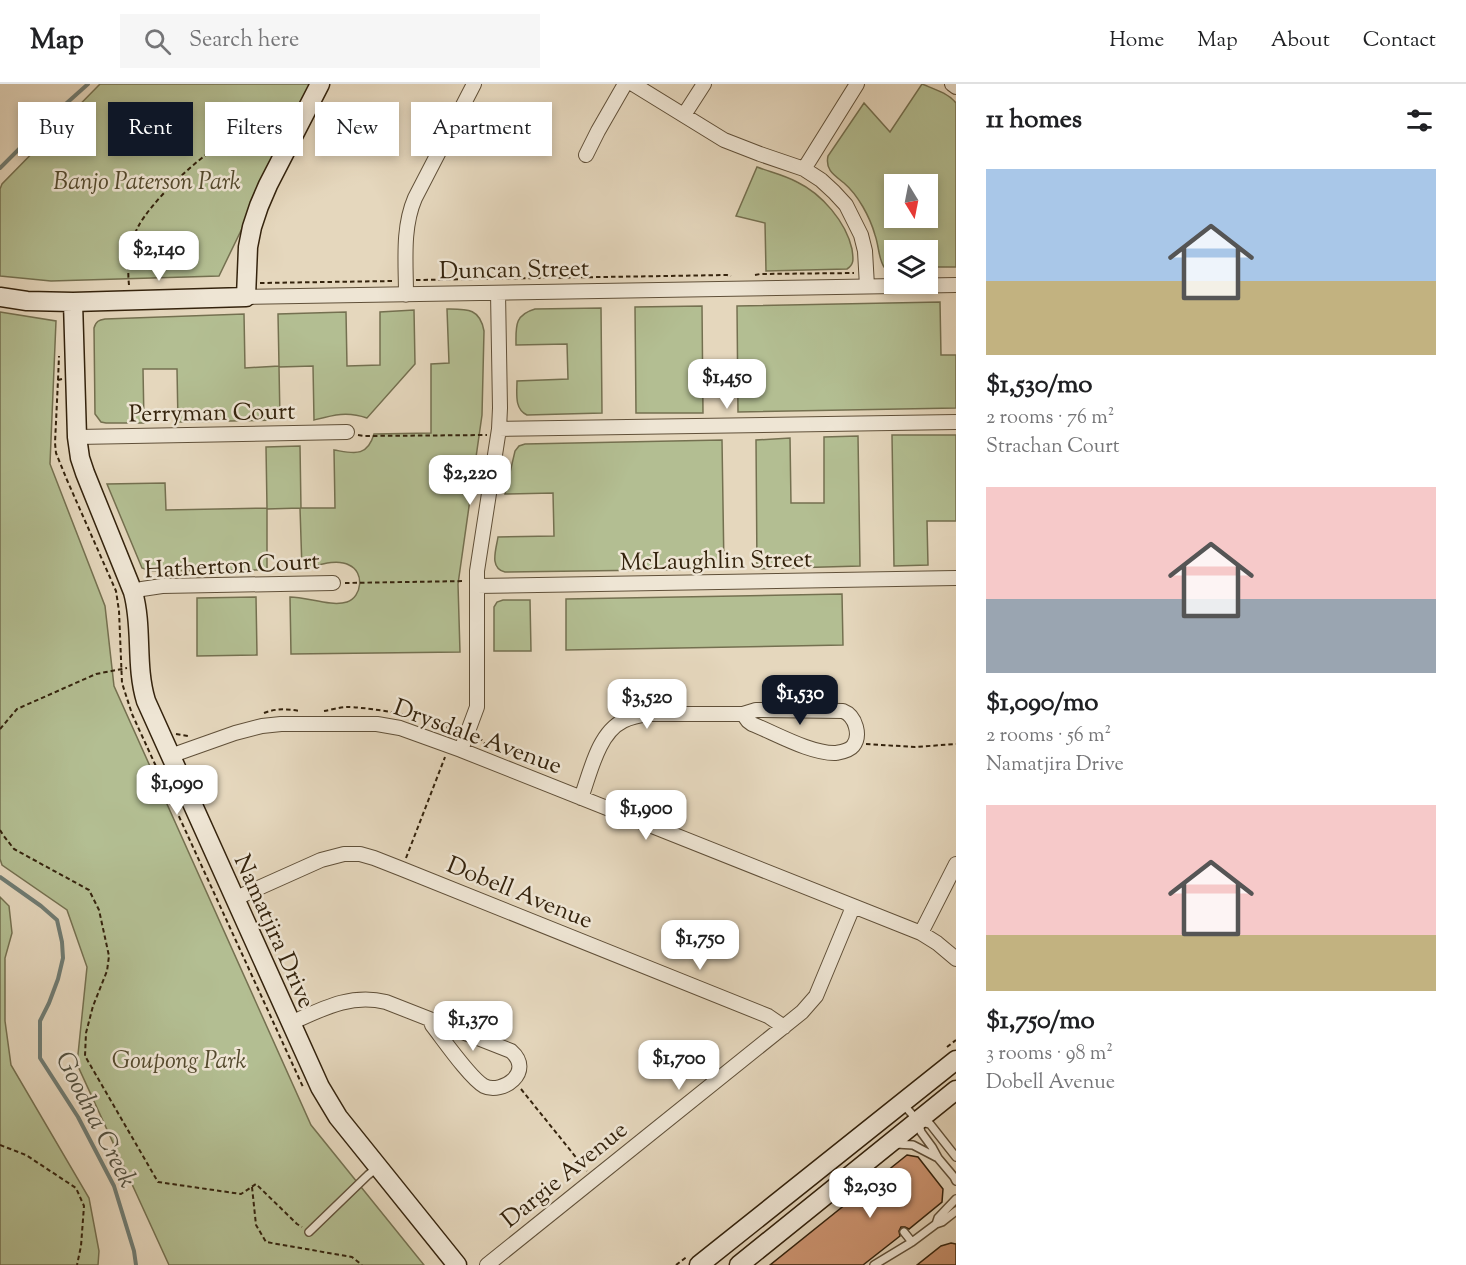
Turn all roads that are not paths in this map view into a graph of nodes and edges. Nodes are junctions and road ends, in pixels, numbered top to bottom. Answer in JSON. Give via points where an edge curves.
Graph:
{"nodes":[{"id":1,"x":320,"y":84,"type":"edge"},
{"id":2,"x":474,"y":84,"type":"edge"},
{"id":3,"x":625,"y":84,"type":"edge"},
{"id":4,"x":633,"y":84,"type":"edge"},
{"id":5,"x":705,"y":84,"type":"edge"},
{"id":6,"x":857,"y":84,"type":"edge"},
{"id":7,"x":952,"y":84,"type":"edge"},
{"id":8,"x":956,"y":87,"type":"edge"},
{"id":9,"x":684,"y":115,"type":"junction"},
{"id":10,"x":585,"y":155,"type":"dead end"},
{"id":11,"x":804,"y":169,"type":"junction"},
{"id":12,"x":867,"y":280,"type":"junction"},
{"id":13,"x":956,"y":285,"type":"edge"},
{"id":14,"x":406,"y":288,"type":"junction"},
{"id":15,"x":246,"y":290,"type":"junction"},
{"id":16,"x":498,"y":293,"type":"junction"},
{"id":17,"x":0,"y":297,"type":"edge"},
{"id":18,"x":73,"y":302,"type":"junction"},
{"id":19,"x":956,"y":422,"type":"edge"},
{"id":20,"x":499,"y":429,"type":"junction"},
{"id":21,"x":347,"y":432,"type":"road end"},
{"id":22,"x":77,"y":437,"type":"junction"},
{"id":23,"x":956,"y":578,"type":"edge"},
{"id":24,"x":333,"y":583,"type":"road end"},
{"id":25,"x":477,"y":586,"type":"junction"},
{"id":26,"x":133,"y":592,"type":"junction"},
{"id":27,"x":743,"y":714,"type":"junction"},
{"id":28,"x":455,"y":748,"type":"junction"},
{"id":29,"x":177,"y":754,"type":"junction"},
{"id":30,"x":582,"y":798,"type":"junction"},
{"id":31,"x":956,"y":864,"type":"edge"},
{"id":32,"x":234,"y":899,"type":"junction"},
{"id":33,"x":853,"y":907,"type":"junction"},
{"id":34,"x":921,"y":933,"type":"junction"},
{"id":35,"x":956,"y":959,"type":"edge"},
{"id":36,"x":431,"y":1020,"type":"junction"},
{"id":37,"x":291,"y":1023,"type":"junction"},
{"id":38,"x":784,"y":1028,"type":"junction"},
{"id":39,"x":956,"y":1059,"type":"edge"},
{"id":40,"x":956,"y":1090,"type":"edge"},
{"id":41,"x":902,"y":1103,"type":"junction"},
{"id":42,"x":918,"y":1121,"type":"junction"},
{"id":43,"x":882,"y":1149,"type":"junction"},
{"id":44,"x":956,"y":1157,"type":"edge"},
{"id":45,"x":938,"y":1158,"type":"junction"},
{"id":46,"x":378,"y":1167,"type":"junction"},
{"id":47,"x":956,"y":1181,"type":"edge"},
{"id":48,"x":956,"y":1199,"type":"edge"},
{"id":49,"x":955,"y":1213,"type":"edge"},
{"id":50,"x":936,"y":1224,"type":"junction"},
{"id":51,"x":309,"y":1232,"type":"road end"},
{"id":52,"x":904,"y":1232,"type":"dead end"},
{"id":53,"x":912,"y":1242,"type":"junction"},
{"id":54,"x":457,"y":1265,"type":"edge"},
{"id":55,"x":488,"y":1265,"type":"edge"},
{"id":56,"x":699,"y":1265,"type":"edge"},
{"id":57,"x":739,"y":1265,"type":"edge"},
{"id":58,"x":874,"y":1265,"type":"edge"}],
"edges":[{"from":1,"to":15,"type":"street","via":[[259,206],[248,247]]},
{"from":2,"to":14,"type":"street","via":[[412,204],[406,228]]},
{"from":3,"to":10,"type":"street"},
{"from":4,"to":9,"type":"street"},
{"from":5,"to":9,"type":"street"},
{"from":6,"to":11,"type":"street"},
{"from":7,"to":8,"type":"street"},
{"from":9,"to":11,"type":"street","via":[[730,142]]},
{"from":11,"to":12,"type":"street","via":[[846,205],[861,236]]},
{"from":12,"to":13,"type":"street","name":"Duncan Street"},
{"from":12,"to":16,"type":"street","name":"Duncan Street"},
{"from":14,"to":15,"type":"street","name":"Duncan Street"},
{"from":14,"to":16,"type":"street","name":"Duncan Street"},
{"from":15,"to":18,"type":"street","name":"Duncan Street"},
{"from":16,"to":20,"type":"street"},
{"from":17,"to":18,"type":"street","name":"Duncan Street"},
{"from":18,"to":22,"type":"street","name":"Namatjira Drive"},
{"from":19,"to":20,"type":"street"},
{"from":20,"to":25,"type":"street","via":[[478,555]]},
{"from":21,"to":22,"type":"street","name":"Perryman Court"},
{"from":22,"to":26,"type":"street","name":"Namatjira Drive","via":[[85,473]]},
{"from":23,"to":25,"type":"street","name":"McLaughlin Street"},
{"from":24,"to":26,"type":"street","name":"Hatherton Court","via":[[162,586]]},
{"from":25,"to":28,"type":"street","via":[[477,707]]},
{"from":26,"to":29,"type":"street","name":"Namatjira Drive","via":[[142,690]]},
{"from":27,"to":27,"type":"street","via":[[756,710],[843,711],[855,723],[855,743],[843,752],[823,752],[752,724]]},
{"from":27,"to":30,"type":"street","via":[[650,714],[622,721],[601,746]]},
{"from":28,"to":29,"type":"street","name":"Drysdale Avenue","via":[[377,724],[281,724],[235,733]]},
{"from":28,"to":30,"type":"street","name":"Drysdale Avenue"},
{"from":29,"to":32,"type":"street","name":"Namatjira Drive"},
{"from":30,"to":33,"type":"street","name":"Drysdale Avenue"},
{"from":31,"to":34,"type":"street"},
{"from":32,"to":37,"type":"street","name":"Namatjira Drive"},
{"from":32,"to":38,"type":"street","name":"Dobell Avenue","via":[[321,860],[360,854],[768,1016]]},
{"from":33,"to":34,"type":"street","name":"Drysdale Avenue"},
{"from":33,"to":38,"type":"street","name":"Dargie Avenue","via":[[816,996]]},
{"from":34,"to":35,"type":"street","name":"Drysdale Avenue"},
{"from":36,"to":36,"type":"street","via":[[477,1081],[486,1087],[506,1085],[520,1071],[511,1051]]},
{"from":36,"to":37,"type":"street","via":[[386,1002],[363,999],[332,1004]]},
{"from":37,"to":46,"type":"street","name":"Namatjira Drive","via":[[328,1101]]},
{"from":38,"to":55,"type":"street","name":"Dargie Avenue"},
{"from":39,"to":41,"type":"street"},
{"from":40,"to":42,"type":"street"},
{"from":41,"to":42,"type":"lane"},
{"from":41,"to":56,"type":"street"},
{"from":42,"to":43,"type":"street"},
{"from":42,"to":44,"type":"lane","via":[[930,1124]]},
{"from":42,"to":45,"type":"lane"},
{"from":43,"to":45,"type":"lane","via":[[909,1144]]},
{"from":43,"to":57,"type":"street"},
{"from":45,"to":47,"type":"lane"},
{"from":46,"to":51,"type":"lane"},
{"from":46,"to":54,"type":"street","name":"Namatjira Drive"},
{"from":48,"to":50,"type":"lane"},
{"from":49,"to":50,"type":"lane"},
{"from":50,"to":53,"type":"lane"},
{"from":52,"to":53,"type":"lane"},
{"from":53,"to":58,"type":"lane"}]}
